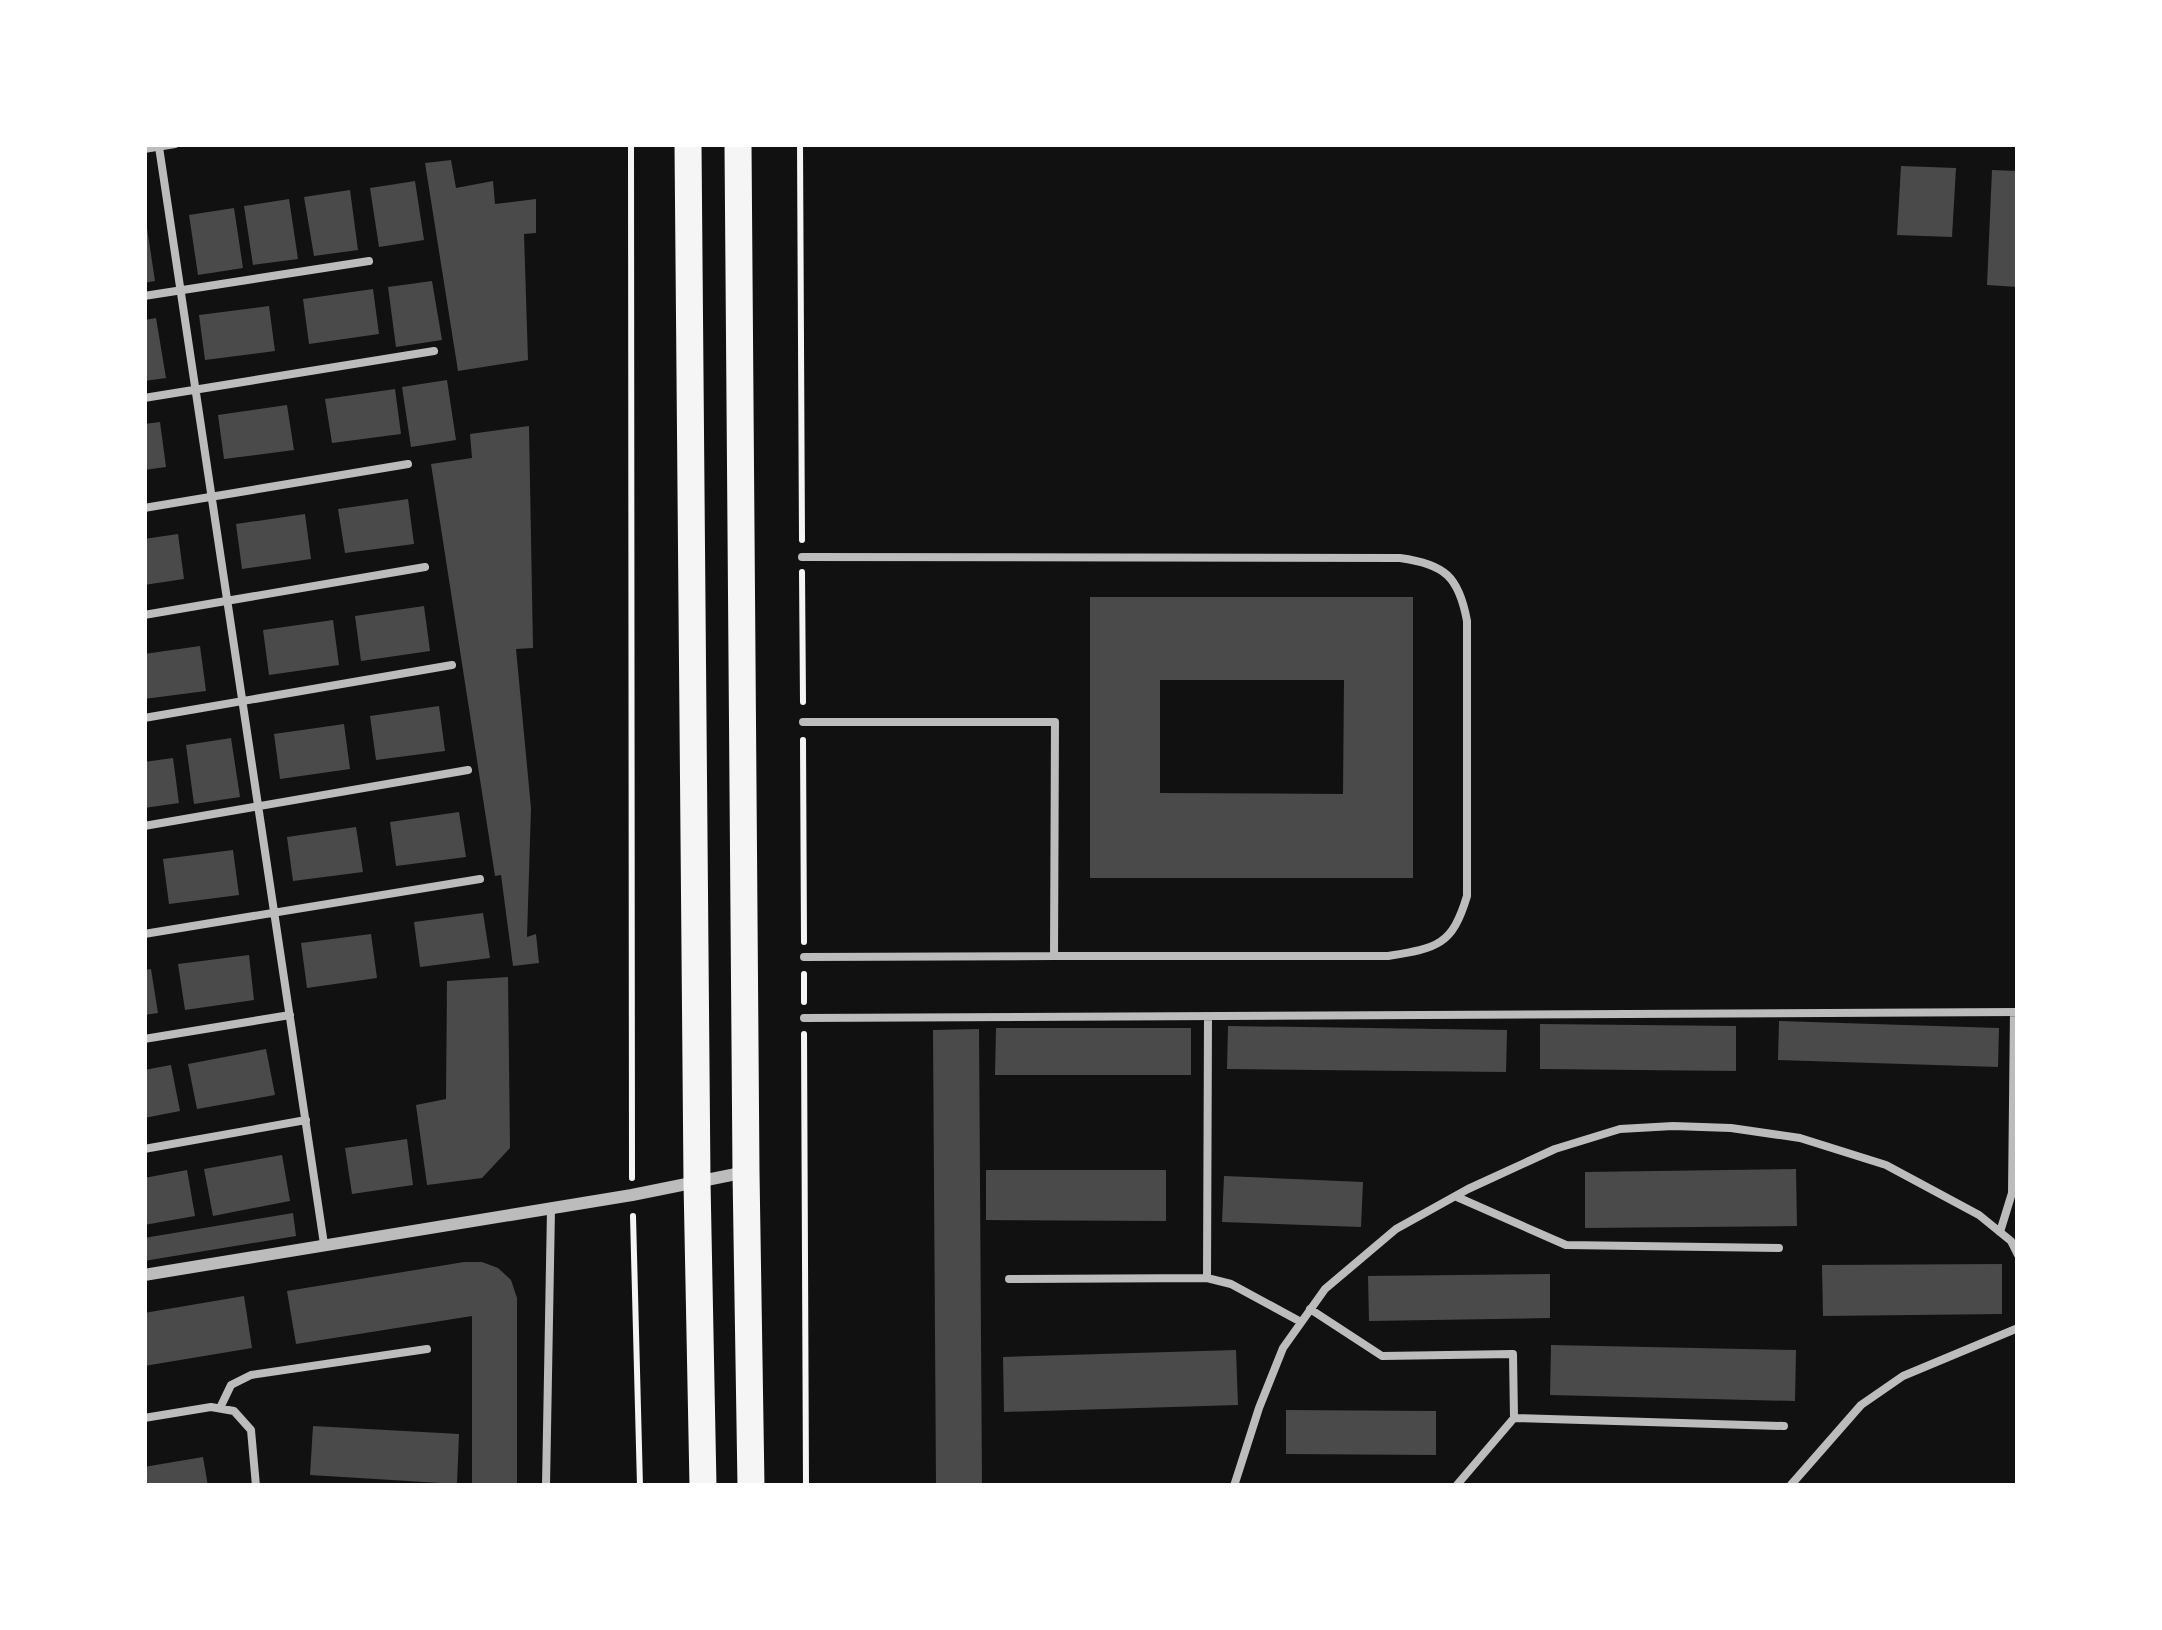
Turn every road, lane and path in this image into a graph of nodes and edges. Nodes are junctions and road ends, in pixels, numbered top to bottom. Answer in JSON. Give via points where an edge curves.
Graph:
{"nodes":[{"id":1,"x":176,"y":144,"type":"edge"},
{"id":2,"x":632,"y":144,"type":"edge"},
{"id":3,"x":688,"y":144,"type":"edge"},
{"id":4,"x":738,"y":144,"type":"edge"},
{"id":5,"x":800,"y":144,"type":"edge"},
{"id":6,"x":159,"y":147,"type":"junction"},
{"id":7,"x":144,"y":149,"type":"edge"},
{"id":8,"x":369,"y":261,"type":"dead end"},
{"id":9,"x":181,"y":290,"type":"junction"},
{"id":10,"x":144,"y":296,"type":"edge"},
{"id":11,"x":434,"y":351,"type":"dead end"},
{"id":12,"x":196,"y":390,"type":"junction"},
{"id":13,"x":144,"y":398,"type":"edge"},
{"id":14,"x":408,"y":464,"type":"dead end"},
{"id":15,"x":212,"y":496,"type":"junction"},
{"id":16,"x":144,"y":508,"type":"edge"},
{"id":17,"x":802,"y":557,"type":"junction"},
{"id":18,"x":425,"y":567,"type":"dead end"},
{"id":19,"x":228,"y":601,"type":"junction"},
{"id":20,"x":144,"y":615,"type":"edge"},
{"id":21,"x":452,"y":665,"type":"dead end"},
{"id":22,"x":243,"y":701,"type":"junction"},
{"id":23,"x":144,"y":718,"type":"edge"},
{"id":24,"x":803,"y":722,"type":"junction"},
{"id":25,"x":468,"y":770,"type":"dead end"},
{"id":26,"x":259,"y":806,"type":"junction"},
{"id":27,"x":144,"y":826,"type":"edge"},
{"id":28,"x":480,"y":880,"type":"dead end"},
{"id":29,"x":274,"y":913,"type":"junction"},
{"id":30,"x":144,"y":934,"type":"edge"},
{"id":31,"x":1054,"y":956,"type":"junction"},
{"id":32,"x":804,"y":957,"type":"junction"},
{"id":33,"x":2016,"y":1012,"type":"edge"},
{"id":34,"x":290,"y":1015,"type":"junction"},
{"id":35,"x":1208,"y":1017,"type":"junction"},
{"id":36,"x":804,"y":1018,"type":"junction"},
{"id":37,"x":144,"y":1039,"type":"edge"},
{"id":38,"x":306,"y":1120,"type":"junction"},
{"id":39,"x":144,"y":1149,"type":"edge"},
{"id":40,"x":746,"y":1172,"type":"junction"},
{"id":41,"x":697,"y":1182,"type":"junction"},
{"id":42,"x":632,"y":1195,"type":"junction"},
{"id":43,"x":1455,"y":1196,"type":"junction"},
{"id":44,"x":551,"y":1208,"type":"junction"},
{"id":45,"x":2000,"y":1232,"type":"junction"},
{"id":46,"x":325,"y":1245,"type":"junction"},
{"id":47,"x":1779,"y":1248,"type":"dead end"},
{"id":48,"x":2018,"y":1255,"type":"edge"},
{"id":49,"x":144,"y":1275,"type":"edge"},
{"id":50,"x":1208,"y":1278,"type":"junction"},
{"id":51,"x":1009,"y":1279,"type":"dead end"},
{"id":52,"x":1310,"y":1310,"type":"junction"},
{"id":53,"x":1301,"y":1322,"type":"junction"},
{"id":54,"x":2018,"y":1328,"type":"edge"},
{"id":55,"x":427,"y":1349,"type":"dead end"},
{"id":56,"x":220,"y":1408,"type":"junction"},
{"id":57,"x":144,"y":1418,"type":"edge"},
{"id":58,"x":1514,"y":1418,"type":"junction"},
{"id":59,"x":1784,"y":1426,"type":"dead end"},
{"id":60,"x":256,"y":1486,"type":"edge"},
{"id":61,"x":546,"y":1486,"type":"edge"},
{"id":62,"x":640,"y":1486,"type":"edge"},
{"id":63,"x":703,"y":1486,"type":"edge"},
{"id":64,"x":751,"y":1486,"type":"edge"},
{"id":65,"x":806,"y":1486,"type":"edge"},
{"id":66,"x":1234,"y":1486,"type":"edge"},
{"id":67,"x":1456,"y":1486,"type":"edge"},
{"id":68,"x":1790,"y":1486,"type":"edge"}],
"edges":[{"from":1,"to":6,"type":"lane"},
{"from":2,"to":42,"type":"path"},
{"from":3,"to":41,"type":"highway"},
{"from":4,"to":40,"type":"highway"},
{"from":5,"to":17,"type":"path"},
{"from":6,"to":7,"type":"lane"},
{"from":6,"to":9,"type":"lane"},
{"from":8,"to":9,"type":"lane"},
{"from":9,"to":10,"type":"lane"},
{"from":9,"to":12,"type":"lane"},
{"from":11,"to":12,"type":"lane"},
{"from":12,"to":13,"type":"lane"},
{"from":12,"to":15,"type":"lane"},
{"from":14,"to":15,"type":"lane"},
{"from":15,"to":16,"type":"lane"},
{"from":15,"to":19,"type":"lane"},
{"from":17,"to":24,"type":"path"},
{"from":17,"to":31,"type":"lane","via":[[1400,558],[1429,562],[1463,597],[1467,896],[1450,936],[1388,956]]},
{"from":18,"to":19,"type":"lane"},
{"from":19,"to":20,"type":"lane"},
{"from":19,"to":22,"type":"lane"},
{"from":21,"to":22,"type":"lane"},
{"from":22,"to":23,"type":"lane"},
{"from":22,"to":26,"type":"lane"},
{"from":24,"to":31,"type":"lane","via":[[1055,722]]},
{"from":24,"to":32,"type":"path"},
{"from":25,"to":26,"type":"lane"},
{"from":26,"to":27,"type":"lane"},
{"from":26,"to":29,"type":"lane"},
{"from":28,"to":29,"type":"lane"},
{"from":29,"to":30,"type":"lane"},
{"from":29,"to":34,"type":"lane"},
{"from":31,"to":32,"type":"lane"},
{"from":32,"to":36,"type":"path"},
{"from":33,"to":35,"type":"lane"},
{"from":33,"to":45,"type":"lane","via":[[2012,1193]]},
{"from":34,"to":37,"type":"lane"},
{"from":34,"to":38,"type":"lane"},
{"from":35,"to":36,"type":"lane"},
{"from":35,"to":50,"type":"lane"},
{"from":36,"to":65,"type":"path"},
{"from":38,"to":39,"type":"lane"},
{"from":38,"to":46,"type":"lane"},
{"from":40,"to":41,"type":"street"},
{"from":40,"to":64,"type":"highway"},
{"from":41,"to":42,"type":"street"},
{"from":41,"to":63,"type":"highway"},
{"from":42,"to":44,"type":"street"},
{"from":42,"to":62,"type":"path"},
{"from":43,"to":45,"type":"lane","via":[[1620,1129],[1731,1128],[1800,1138],[1886,1165]]},
{"from":43,"to":47,"type":"lane","via":[[1566,1245]]},
{"from":43,"to":52,"type":"lane","via":[[1396,1229]]},
{"from":44,"to":46,"type":"street"},
{"from":44,"to":61,"type":"lane"},
{"from":45,"to":48,"type":"lane"},
{"from":46,"to":49,"type":"street"},
{"from":50,"to":51,"type":"lane"},
{"from":50,"to":53,"type":"lane"},
{"from":52,"to":53,"type":"lane"},
{"from":52,"to":58,"type":"lane","via":[[1382,1356],[1513,1354]]},
{"from":53,"to":66,"type":"lane","via":[[1283,1348]]},
{"from":54,"to":68,"type":"lane","via":[[1903,1376],[1861,1405]]},
{"from":55,"to":56,"type":"lane","via":[[251,1375],[231,1385]]},
{"from":56,"to":57,"type":"lane"},
{"from":56,"to":60,"type":"lane","via":[[251,1430]]},
{"from":58,"to":59,"type":"lane"},
{"from":58,"to":67,"type":"lane"}]}
